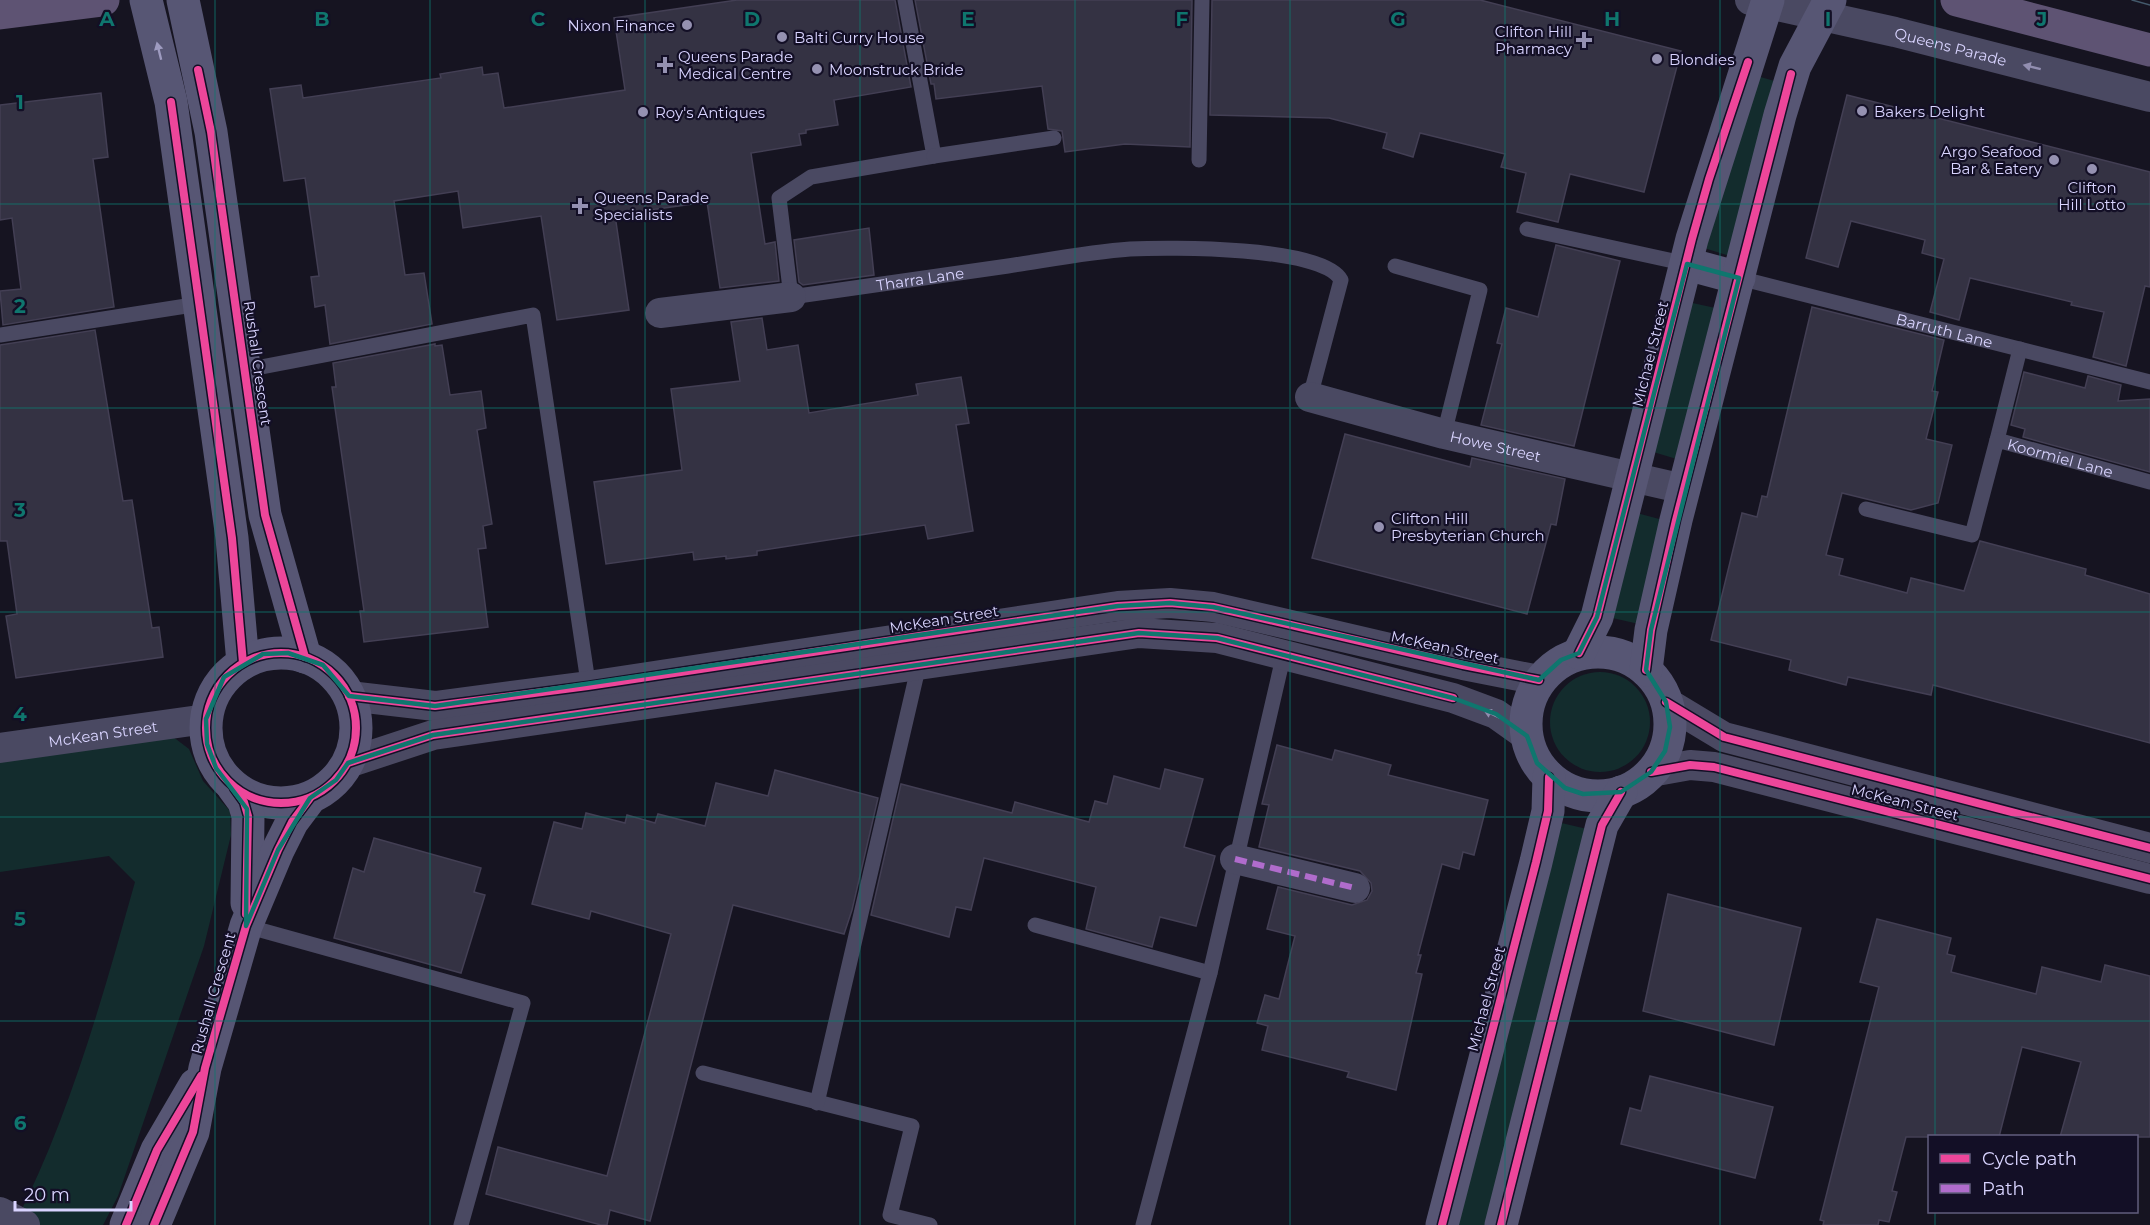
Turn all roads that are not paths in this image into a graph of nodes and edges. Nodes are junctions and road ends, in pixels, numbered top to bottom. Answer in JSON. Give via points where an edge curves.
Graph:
{"nodes":[{"id":1,"x":104,"y":0,"type":"edge"},
{"id":2,"x":146,"y":0,"type":"edge"},
{"id":3,"x":183,"y":0,"type":"edge"},
{"id":4,"x":906,"y":0,"type":"edge"},
{"id":5,"x":1202,"y":0,"type":"edge"},
{"id":6,"x":1957,"y":0,"type":"edge"},
{"id":7,"x":1761,"y":1,"type":"edge"},
{"id":8,"x":1826,"y":8,"type":"edge"},
{"id":9,"x":1,"y":9,"type":"edge"},
{"id":10,"x":2087,"y":34,"type":"junction"},
{"id":11,"x":2150,"y":50,"type":"edge"},
{"id":12,"x":2075,"y":78,"type":"junction"},
{"id":13,"x":2150,"y":97,"type":"edge"},
{"id":14,"x":1054,"y":138,"type":"dead end"},
{"id":15,"x":934,"y":156,"type":"junction"},
{"id":16,"x":1199,"y":160,"type":"dead end"},
{"id":17,"x":1527,"y":229,"type":"dead end"},
{"id":18,"x":1687,"y":264,"type":"junction"},
{"id":19,"x":1395,"y":266,"type":"dead end"},
{"id":20,"x":1739,"y":278,"type":"junction"},
{"id":21,"x":791,"y":297,"type":"junction"},
{"id":22,"x":199,"y":304,"type":"junction"},
{"id":23,"x":660,"y":313,"type":"dead end"},
{"id":24,"x":0,"y":335,"type":"edge"},
{"id":25,"x":2020,"y":349,"type":"junction"},
{"id":26,"x":245,"y":370,"type":"junction"},
{"id":27,"x":2150,"y":382,"type":"edge"},
{"id":28,"x":1310,"y":397,"type":"joint"},
{"id":29,"x":1444,"y":434,"type":"junction"},
{"id":30,"x":1996,"y":440,"type":"junction"},
{"id":31,"x":1633,"y":476,"type":"junction"},
{"id":32,"x":2150,"y":482,"type":"edge"},
{"id":33,"x":1684,"y":489,"type":"junction"},
{"id":34,"x":1866,"y":510,"type":"dead end"},
{"id":35,"x":1170,"y":603,"type":"junction"},
{"id":36,"x":1080,"y":612,"type":"junction"},
{"id":37,"x":994,"y":625,"type":"junction"},
{"id":38,"x":1291,"y":626,"type":"junction"},
{"id":39,"x":1172,"y":633,"type":"junction"},
{"id":40,"x":921,"y":636,"type":"junction"},
{"id":41,"x":1087,"y":641,"type":"junction"},
{"id":42,"x":815,"y":652,"type":"junction"},
{"id":43,"x":1579,"y":653,"type":"junction"},
{"id":44,"x":1001,"y":655,"type":"junction"},
{"id":45,"x":1283,"y":655,"type":"junction"},
{"id":46,"x":1351,"y":656,"type":"junction"},
{"id":47,"x":305,"y":657,"type":"junction"},
{"id":48,"x":243,"y":663,"type":"junction"},
{"id":49,"x":919,"y":667,"type":"junction"},
{"id":50,"x":1646,"y":670,"type":"junction"},
{"id":51,"x":1424,"y":674,"type":"junction"},
{"id":52,"x":1539,"y":680,"type":"junction"},
{"id":53,"x":819,"y":681,"type":"junction"},
{"id":54,"x":707,"y":683,"type":"junction"},
{"id":55,"x":349,"y":696,"type":"junction"},
{"id":56,"x":591,"y":700,"type":"junction"},
{"id":57,"x":1666,"y":702,"type":"junction"},
{"id":58,"x":206,"y":718,"type":"junction"},
{"id":59,"x":1527,"y":736,"type":"junction"},
{"id":60,"x":0,"y":748,"type":"edge"},
{"id":61,"x":348,"y":763,"type":"junction"},
{"id":62,"x":1651,"y":772,"type":"junction"},
{"id":63,"x":1549,"y":777,"type":"junction"},
{"id":64,"x":1890,"y":780,"type":"junction"},
{"id":65,"x":233,"y":787,"type":"junction"},
{"id":66,"x":1621,"y":792,"type":"junction"},
{"id":67,"x":310,"y":798,"type":"junction"},
{"id":68,"x":1883,"y":810,"type":"junction"},
{"id":69,"x":2058,"y":824,"type":"junction"},
{"id":70,"x":2150,"y":848,"type":"edge"},
{"id":71,"x":2049,"y":853,"type":"junction"},
{"id":72,"x":1235,"y":859,"type":"junction"},
{"id":73,"x":2150,"y":879,"type":"edge"},
{"id":74,"x":1355,"y":888,"type":"dead end"},
{"id":75,"x":246,"y":926,"type":"junction"},
{"id":76,"x":1035,"y":926,"type":"dead end"},
{"id":77,"x":1210,"y":973,"type":"junction"},
{"id":78,"x":205,"y":1068,"type":"junction"},
{"id":79,"x":703,"y":1073,"type":"dead end"},
{"id":80,"x":817,"y":1103,"type":"junction"},
{"id":81,"x":0,"y":1212,"type":"edge"},
{"id":82,"x":25,"y":1225,"type":"edge"},
{"id":83,"x":126,"y":1225,"type":"edge"},
{"id":84,"x":154,"y":1225,"type":"edge"},
{"id":85,"x":462,"y":1225,"type":"edge"},
{"id":86,"x":930,"y":1225,"type":"edge"},
{"id":87,"x":1143,"y":1225,"type":"edge"},
{"id":88,"x":1442,"y":1225,"type":"edge"},
{"id":89,"x":1501,"y":1225,"type":"edge"}],
"edges":[{"from":1,"to":9,"type":"main road"},
{"from":22,"to":2,"type":"street","one_way":true,"via":[[171,102]]},
{"from":3,"to":26,"type":"street","name":"Rushall Crescent","via":[[211,132]]},
{"from":4,"to":15,"type":"lane"},
{"from":5,"to":16,"type":"lane"},
{"from":6,"to":10,"type":"main road"},
{"from":7,"to":8,"type":"street","name":"Queens Parade"},
{"from":7,"to":18,"type":"street","name":"Michael Street"},
{"from":12,"to":8,"type":"street","name":"Queens Parade","one_way":true},
{"from":8,"to":20,"type":"street","via":[[1791,74]]},
{"from":10,"to":11,"type":"main road"},
{"from":10,"to":12,"type":"street"},
{"from":12,"to":13,"type":"street","name":"Queens Parade"},
{"from":14,"to":15,"type":"lane"},
{"from":15,"to":21,"type":"lane","via":[[811,177],[779,198]]},
{"from":17,"to":18,"type":"lane"},
{"from":18,"to":20,"type":"street"},
{"from":18,"to":31,"type":"street","name":"Michael Street"},
{"from":19,"to":29,"type":"lane","via":[[1480,290]]},
{"from":20,"to":25,"type":"lane","name":"Barruth Lane"},
{"from":20,"to":33,"type":"street"},
{"from":21,"to":23,"type":"street"},
{"from":21,"to":28,"type":"lane","name":"Tharra Lane","via":[[1130,249],[1240,250],[1277,255],[1325,265],[1337,272],[1341,280]]},
{"from":22,"to":24,"type":"lane"},
{"from":22,"to":48,"type":"street","via":[[232,538]]},
{"from":25,"to":27,"type":"lane","name":"Barruth Lane"},
{"from":25,"to":30,"type":"lane"},
{"from":26,"to":47,"type":"street","name":"Rushall Crescent","via":[[265,515]]},
{"from":26,"to":56,"type":"lane","via":[[533,315]]},
{"from":28,"to":29,"type":"street","name":"Howe Street"},
{"from":29,"to":31,"type":"street","name":"Howe Street"},
{"from":30,"to":32,"type":"lane","name":"Koormiel Lane"},
{"from":30,"to":34,"type":"lane","name":"Koormiel Lane","via":[[1972,535]]},
{"from":31,"to":33,"type":"street","name":"Howe Street"},
{"from":31,"to":43,"type":"street","name":"Michael Street","via":[[1598,617]]},
{"from":33,"to":50,"type":"street","via":[[1651,630]]},
{"from":35,"to":36,"type":"street","name":"McKean Street"},
{"from":35,"to":38,"type":"street","name":"McKean Street","via":[[1213,607]]},
{"from":35,"to":39,"type":"lane"},
{"from":36,"to":37,"type":"street","name":"McKean Street"},
{"from":36,"to":41,"type":"lane"},
{"from":37,"to":40,"type":"street","name":"McKean Street"},
{"from":37,"to":44,"type":"lane"},
{"from":38,"to":45,"type":"lane"},
{"from":38,"to":46,"type":"street","name":"McKean Street"},
{"from":39,"to":41,"type":"street","name":"McKean Street","via":[[1139,633]]},
{"from":39,"to":45,"type":"street","name":"McKean Street","via":[[1216,638]]},
{"from":40,"to":42,"type":"street","name":"McKean Street"},
{"from":40,"to":49,"type":"lane"},
{"from":41,"to":44,"type":"street","name":"McKean Street"},
{"from":42,"to":53,"type":"lane"},
{"from":42,"to":54,"type":"street","name":"McKean Street"},
{"from":43,"to":50,"type":"street","via":[[1603,651],[1626,657]]},
{"from":43,"to":52,"type":"street","via":[[1561,660]]},
{"from":44,"to":49,"type":"street","name":"McKean Street"},
{"from":45,"to":46,"type":"street","name":"McKean Street"},
{"from":45,"to":72,"type":"lane"},
{"from":46,"to":51,"type":"street","name":"McKean Street"},
{"from":47,"to":48,"type":"street","via":[[263,654]]},
{"from":47,"to":55,"type":"street","via":[[323,665]]},
{"from":48,"to":58,"type":"street","via":[[224,677],[212,696]]},
{"from":49,"to":53,"type":"street","name":"McKean Street"},
{"from":49,"to":80,"type":"lane"},
{"from":50,"to":57,"type":"street","via":[[1659,685]]},
{"from":51,"to":52,"type":"street","name":"McKean Street"},
{"from":59,"to":51,"type":"street","name":"McKean Street","one_way":true},
{"from":52,"to":59,"type":"street","via":[[1525,726]]},
{"from":53,"to":54,"type":"street","name":"McKean Street"},
{"from":54,"to":56,"type":"street","name":"McKean Street"},
{"from":55,"to":56,"type":"street","name":"McKean Street","via":[[435,706]]},
{"from":55,"to":61,"type":"street","via":[[356,718],[355,741]]},
{"from":56,"to":61,"type":"street","name":"McKean Street","via":[[433,735]]},
{"from":57,"to":62,"type":"street","via":[[1670,727],[1665,751]]},
{"from":57,"to":64,"type":"street","name":"McKean Street","via":[[1724,737]]},
{"from":58,"to":60,"type":"street","name":"McKean Street"},
{"from":58,"to":65,"type":"street","via":[[207,744],[216,768]]},
{"from":59,"to":63,"type":"street","via":[[1536,763]]},
{"from":61,"to":67,"type":"street","via":[[336,780]]},
{"from":62,"to":66,"type":"street"},
{"from":62,"to":68,"type":"street","name":"McKean Street","via":[[1690,765],[1714,767]]},
{"from":63,"to":66,"type":"street","via":[[1583,794]]},
{"from":63,"to":88,"type":"street","name":"Michael Street","via":[[1548,810],[1536,862]]},
{"from":64,"to":68,"type":"lane"},
{"from":64,"to":69,"type":"street","name":"McKean Street"},
{"from":65,"to":67,"type":"street","via":[[255,799],[271,802]]},
{"from":65,"to":75,"type":"street","name":"Rushall Crescent","via":[[248,816]]},
{"from":66,"to":89,"type":"street","via":[[1602,825]]},
{"from":67,"to":75,"type":"street","name":"Rushall Crescent","via":[[292,822]]},
{"from":68,"to":71,"type":"street","name":"McKean Street"},
{"from":69,"to":70,"type":"street","name":"McKean Street"},
{"from":69,"to":71,"type":"lane"},
{"from":71,"to":73,"type":"street","name":"McKean Street"},
{"from":72,"to":74,"type":"street"},
{"from":72,"to":77,"type":"lane"},
{"from":75,"to":78,"type":"street","name":"Rushall Crescent"},
{"from":75,"to":85,"type":"lane","via":[[523,1003]]},
{"from":76,"to":77,"type":"lane"},
{"from":77,"to":87,"type":"lane"},
{"from":78,"to":83,"type":"street","name":"Rushall Crescent","via":[[157,1150]]},
{"from":78,"to":84,"type":"street","name":"Rushall Crescent","via":[[193,1132]]},
{"from":79,"to":80,"type":"lane"},
{"from":80,"to":86,"type":"lane","via":[[912,1126],[890,1215]]},
{"from":81,"to":82,"type":"street"}]}
